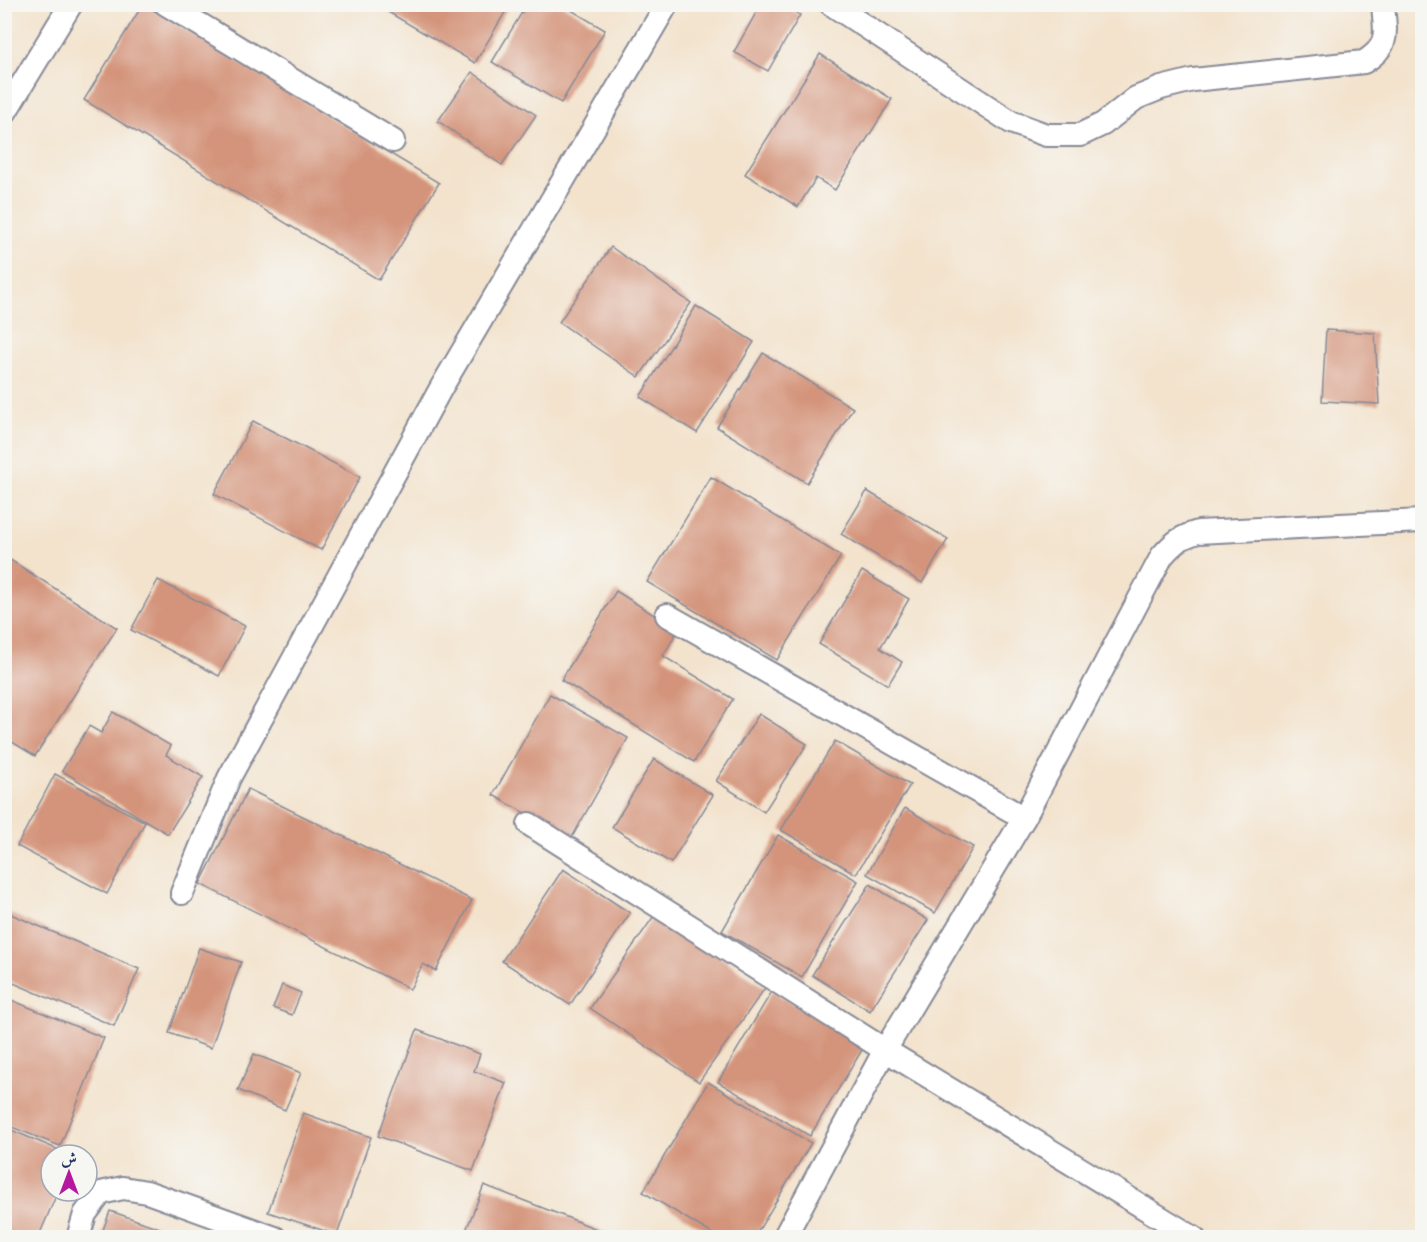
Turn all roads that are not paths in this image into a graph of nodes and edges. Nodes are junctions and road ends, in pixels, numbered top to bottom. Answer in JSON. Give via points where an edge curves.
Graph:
{"nodes":[{"id":1,"x":71,"y":4,"type":"edge"},
{"id":2,"x":165,"y":4,"type":"edge"},
{"id":3,"x":666,"y":4,"type":"edge"},
{"id":4,"x":831,"y":4,"type":"edge"},
{"id":5,"x":1383,"y":4,"type":"edge"},
{"id":6,"x":4,"y":114,"type":"edge"},
{"id":7,"x":393,"y":141,"type":"dead end"},
{"id":8,"x":1422,"y":521,"type":"edge"},
{"id":9,"x":667,"y":615,"type":"dead end"},
{"id":10,"x":1024,"y":818,"type":"junction"},
{"id":11,"x":529,"y":824,"type":"dead end"},
{"id":12,"x":182,"y":893,"type":"dead end"},
{"id":13,"x":885,"y":1050,"type":"junction"},
{"id":14,"x":78,"y":1238,"type":"edge"},
{"id":15,"x":275,"y":1238,"type":"edge"},
{"id":16,"x":784,"y":1238,"type":"edge"},
{"id":17,"x":1194,"y":1238,"type":"edge"}],
"edges":[{"from":1,"to":6,"type":"street"},
{"from":2,"to":7,"type":"street"},
{"from":3,"to":12,"type":"street","via":[[441,388],[229,778]]},
{"from":4,"to":5,"type":"street","via":[[1011,122],[1046,135],[1080,135],[1103,124],[1136,98],[1161,87],[1193,80],[1364,63],[1379,53],[1386,36]]},
{"from":8,"to":10,"type":"street","via":[[1198,532],[1182,537],[1162,556]]},
{"from":9,"to":10,"type":"street"},
{"from":10,"to":13,"type":"street"},
{"from":11,"to":13,"type":"street"},
{"from":13,"to":16,"type":"street"},
{"from":13,"to":17,"type":"street"},
{"from":14,"to":15,"type":"street","via":[[85,1214],[101,1193],[123,1188],[147,1192]]}]}
